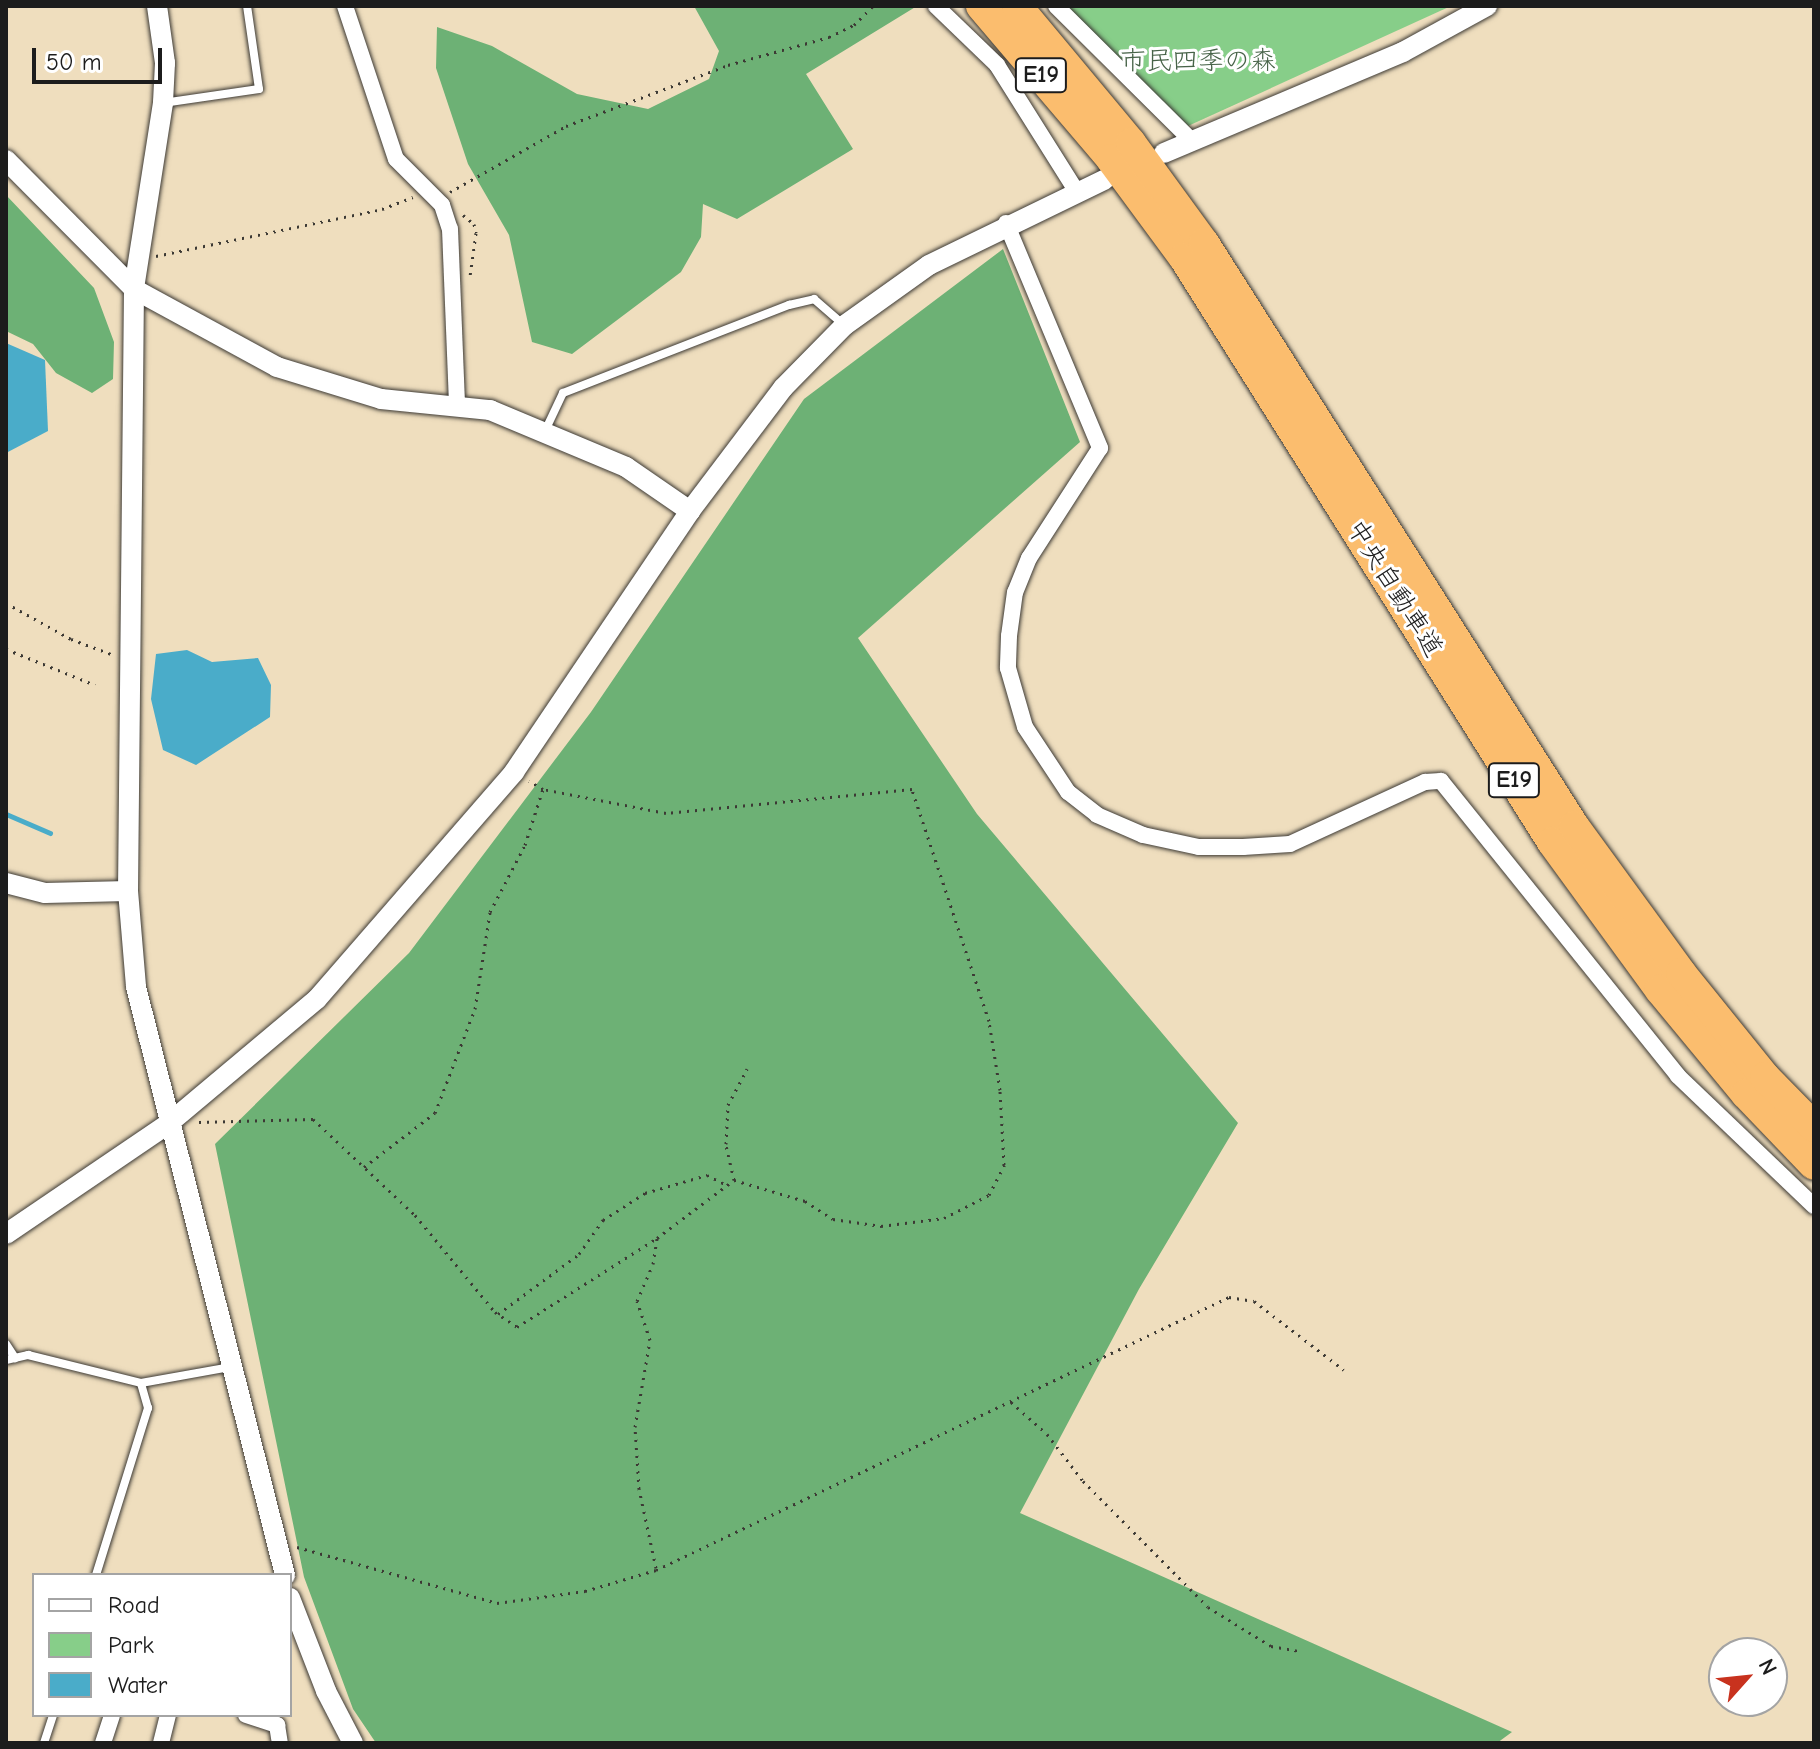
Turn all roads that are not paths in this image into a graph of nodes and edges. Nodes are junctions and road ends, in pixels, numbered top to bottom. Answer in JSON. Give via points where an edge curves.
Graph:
{"nodes":[{"id":1,"x":157,"y":6,"type":"edge"},
{"id":2,"x":247,"y":6,"type":"edge"},
{"id":3,"x":345,"y":6,"type":"edge"},
{"id":4,"x":936,"y":6,"type":"edge"},
{"id":5,"x":981,"y":6,"type":"edge"},
{"id":6,"x":1017,"y":6,"type":"edge"},
{"id":7,"x":1056,"y":6,"type":"edge"},
{"id":8,"x":1476,"y":9,"type":"edge"},
{"id":9,"x":163,"y":103,"type":"junction"},
{"id":10,"x":1191,"y":140,"type":"junction"},
{"id":11,"x":1164,"y":153,"type":"dead end"},
{"id":12,"x":6,"y":160,"type":"edge"},
{"id":13,"x":1104,"y":180,"type":"dead end"},
{"id":14,"x":1077,"y":192,"type":"junction"},
{"id":15,"x":1006,"y":223,"type":"junction"},
{"id":16,"x":134,"y":289,"type":"junction"},
{"id":17,"x":845,"y":325,"type":"junction"},
{"id":18,"x":457,"y":406,"type":"junction"},
{"id":19,"x":544,"y":434,"type":"junction"},
{"id":20,"x":690,"y":511,"type":"junction"},
{"id":21,"x":6,"y":883,"type":"edge"},
{"id":22,"x":128,"y":891,"type":"junction"},
{"id":23,"x":168,"y":1124,"type":"junction"},
{"id":24,"x":1814,"y":1127,"type":"edge"},
{"id":25,"x":1814,"y":1165,"type":"edge"},
{"id":26,"x":1814,"y":1206,"type":"edge"},
{"id":27,"x":6,"y":1234,"type":"edge"},
{"id":28,"x":6,"y":1344,"type":"edge"},
{"id":29,"x":10,"y":1359,"type":"edge"},
{"id":30,"x":231,"y":1367,"type":"junction"},
{"id":31,"x":141,"y":1383,"type":"junction"},
{"id":32,"x":97,"y":1573,"type":"edge"},
{"id":33,"x":285,"y":1573,"type":"edge"},
{"id":34,"x":292,"y":1603,"type":"edge"},
{"id":35,"x":52,"y":1717,"type":"edge"},
{"id":36,"x":111,"y":1717,"type":"edge"},
{"id":37,"x":168,"y":1717,"type":"edge"},
{"id":38,"x":252,"y":1717,"type":"edge"},
{"id":39,"x":44,"y":1743,"type":"edge"},
{"id":40,"x":103,"y":1743,"type":"edge"},
{"id":41,"x":161,"y":1743,"type":"edge"},
{"id":42,"x":280,"y":1743,"type":"edge"},
{"id":43,"x":353,"y":1743,"type":"edge"}],
"edges":[{"from":1,"to":9,"type":"street","via":[[165,63]]},
{"from":2,"to":9,"type":"lane","via":[[259,89]]},
{"from":3,"to":18,"type":"street","via":[[396,159],[431,196],[450,229]]},
{"from":4,"to":14,"type":"street","via":[[997,65]]},
{"from":5,"to":25,"type":"highway","name":"中央自動車道","number":"E19","via":[[1111,159],[1184,258],[1552,842],[1660,990],[1746,1094]]},
{"from":6,"to":24,"type":"highway","name":"中央自動車道","number":"E19","via":[[1131,143],[1213,255],[1574,826],[1681,973],[1765,1077]]},
{"from":7,"to":10,"type":"street"},
{"from":8,"to":10,"type":"street","via":[[1389,58]]},
{"from":9,"to":16,"type":"street"},
{"from":10,"to":11,"type":"street"},
{"from":12,"to":16,"type":"street"},
{"from":13,"to":14,"type":"street"},
{"from":14,"to":15,"type":"street"},
{"from":15,"to":17,"type":"street","via":[[929,265]]},
{"from":15,"to":26,"type":"street","via":[[1100,448],[1029,558],[1015,592],[1009,636],[1008,668],[1025,727],[1068,792],[1097,815],[1143,835],[1199,847],[1243,847],[1290,844],[1425,782],[1441,781],[1612,987],[1678,1076]]},
{"from":16,"to":18,"type":"street","via":[[277,367],[381,399]]},
{"from":16,"to":22,"type":"street"},
{"from":17,"to":19,"type":"lane","via":[[814,299],[789,305],[563,393]]},
{"from":17,"to":20,"type":"street","via":[[783,388]]},
{"from":18,"to":19,"type":"street","via":[[490,410]]},
{"from":19,"to":20,"type":"street","via":[[626,467]]},
{"from":20,"to":23,"type":"street","via":[[514,772],[317,999]]},
{"from":21,"to":22,"type":"street","via":[[45,893]]},
{"from":22,"to":23,"type":"street","via":[[136,987]]},
{"from":23,"to":27,"type":"street"},
{"from":23,"to":30,"type":"street"},
{"from":28,"to":29,"type":"lane"},
{"from":29,"to":31,"type":"lane","via":[[28,1355]]},
{"from":30,"to":31,"type":"lane"},
{"from":30,"to":33,"type":"street"},
{"from":31,"to":32,"type":"lane","via":[[148,1408]]},
{"from":34,"to":43,"type":"street"},
{"from":35,"to":39,"type":"lane"},
{"from":36,"to":40,"type":"street"},
{"from":37,"to":41,"type":"street"},
{"from":38,"to":42,"type":"street","via":[[277,1725]]}]}
